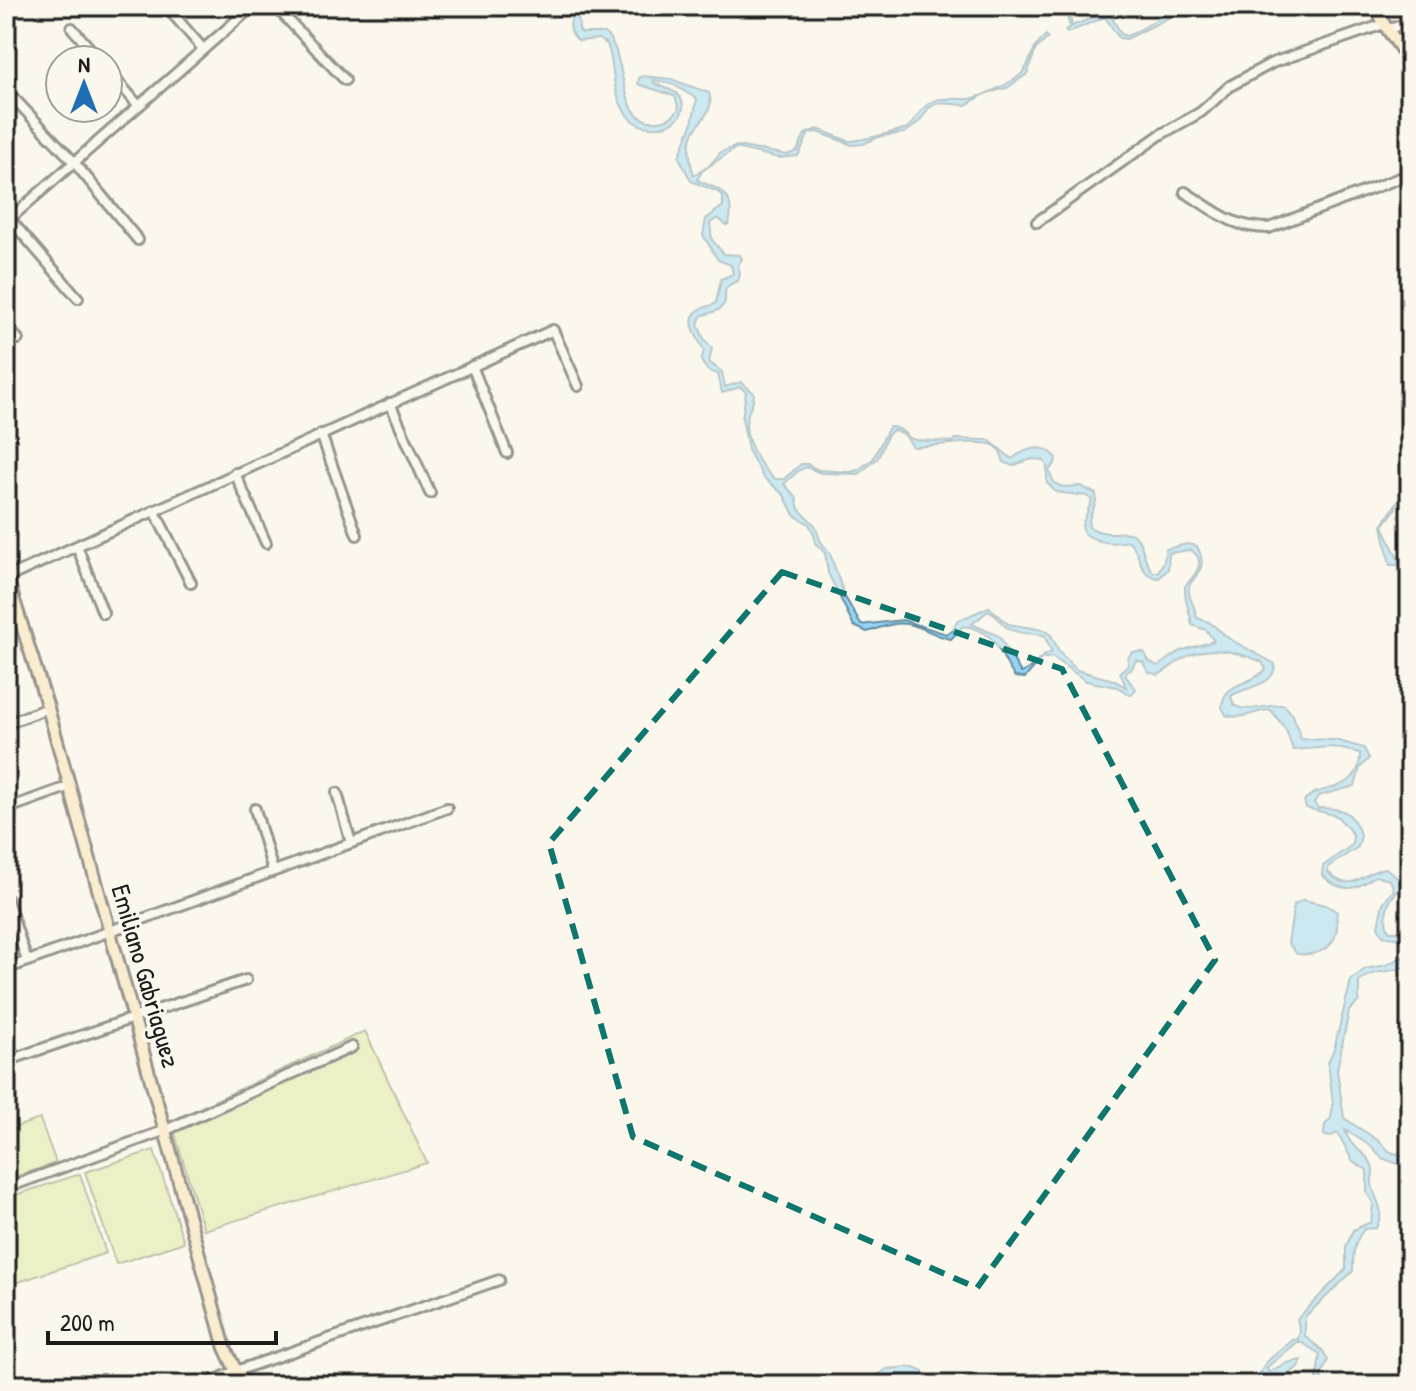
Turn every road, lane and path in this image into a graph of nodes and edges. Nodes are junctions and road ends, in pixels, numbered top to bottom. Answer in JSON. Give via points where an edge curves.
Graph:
{"nodes":[{"id":1,"x":166,"y":6,"type":"edge"},
{"id":2,"x":253,"y":6,"type":"edge"},
{"id":3,"x":275,"y":6,"type":"edge"},
{"id":4,"x":1376,"y":6,"type":"edge"},
{"id":5,"x":1410,"y":23,"type":"edge"},
{"id":6,"x":1386,"y":27,"type":"junction"},
{"id":7,"x":72,"y":28,"type":"dead end"},
{"id":8,"x":86,"y":44,"type":"edge"},
{"id":9,"x":203,"y":49,"type":"junction"},
{"id":10,"x":1410,"y":62,"type":"edge"},
{"id":11,"x":345,"y":80,"type":"dead end"},
{"id":12,"x":124,"y":89,"type":"edge"},
{"id":13,"x":6,"y":90,"type":"edge"},
{"id":14,"x":138,"y":105,"type":"junction"},
{"id":15,"x":74,"y":162,"type":"junction"},
{"id":16,"x":1410,"y":174,"type":"edge"},
{"id":17,"x":1185,"y":192,"type":"dead end"},
{"id":18,"x":7,"y":218,"type":"edge"},
{"id":19,"x":1037,"y":222,"type":"dead end"},
{"id":20,"x":138,"y":240,"type":"dead end"},
{"id":21,"x":78,"y":298,"type":"dead end"},
{"id":22,"x":6,"y":326,"type":"edge"},
{"id":23,"x":18,"y":339,"type":"dead end"},
{"id":24,"x":472,"y":366,"type":"junction"},
{"id":25,"x":578,"y":386,"type":"dead end"},
{"id":26,"x":390,"y":403,"type":"junction"},
{"id":27,"x":321,"y":434,"type":"junction"},
{"id":28,"x":507,"y":453,"type":"dead end"},
{"id":29,"x":235,"y":473,"type":"junction"},
{"id":30,"x":430,"y":493,"type":"dead end"},
{"id":31,"x":154,"y":510,"type":"junction"},
{"id":32,"x":357,"y":535,"type":"dead end"},
{"id":33,"x":266,"y":543,"type":"dead end"},
{"id":34,"x":77,"y":546,"type":"junction"},
{"id":35,"x":6,"y":577,"type":"edge"},
{"id":36,"x":191,"y":583,"type":"dead end"},
{"id":37,"x":103,"y":613,"type":"dead end"},
{"id":38,"x":48,"y":708,"type":"junction"},
{"id":39,"x":6,"y":724,"type":"edge"},
{"id":40,"x":70,"y":786,"type":"junction"},
{"id":41,"x":337,"y":793,"type":"dead end"},
{"id":42,"x":447,"y":808,"type":"dead end"},
{"id":43,"x":6,"y":809,"type":"edge"},
{"id":44,"x":255,"y":809,"type":"dead end"},
{"id":45,"x":351,"y":843,"type":"junction"},
{"id":46,"x":273,"y":871,"type":"junction"},
{"id":47,"x":6,"y":897,"type":"edge"},
{"id":48,"x":111,"y":931,"type":"junction"},
{"id":49,"x":27,"y":961,"type":"junction"},
{"id":50,"x":6,"y":969,"type":"edge"},
{"id":51,"x":246,"y":980,"type":"dead end"},
{"id":52,"x":135,"y":1016,"type":"junction"},
{"id":53,"x":352,"y":1047,"type":"dead end"},
{"id":54,"x":6,"y":1061,"type":"edge"},
{"id":55,"x":166,"y":1130,"type":"junction"},
{"id":56,"x":6,"y":1188,"type":"edge"},
{"id":57,"x":499,"y":1280,"type":"dead end"},
{"id":58,"x":236,"y":1371,"type":"junction"},
{"id":59,"x":205,"y":1385,"type":"edge"},
{"id":60,"x":247,"y":1385,"type":"edge"}],
"edges":[{"from":1,"to":9,"type":"street"},
{"from":2,"to":9,"type":"street"},
{"from":3,"to":11,"type":"street"},
{"from":4,"to":6,"type":"main road"},
{"from":5,"to":6,"type":"street"},
{"from":6,"to":10,"type":"main road"},
{"from":6,"to":19,"type":"street","via":[[1272,63],[1230,86],[1201,112]]},
{"from":7,"to":8,"type":"street"},
{"from":9,"to":14,"type":"street"},
{"from":12,"to":14,"type":"street"},
{"from":13,"to":15,"type":"street"},
{"from":14,"to":15,"type":"street"},
{"from":15,"to":18,"type":"street"},
{"from":15,"to":20,"type":"street"},
{"from":16,"to":17,"type":"street","via":[[1269,228],[1232,223]]},
{"from":18,"to":21,"type":"street"},
{"from":22,"to":23,"type":"street"},
{"from":24,"to":25,"type":"street","via":[[553,330]]},
{"from":24,"to":26,"type":"street"},
{"from":24,"to":28,"type":"street"},
{"from":26,"to":27,"type":"street"},
{"from":26,"to":30,"type":"street"},
{"from":27,"to":29,"type":"street"},
{"from":27,"to":32,"type":"street"},
{"from":29,"to":31,"type":"street"},
{"from":29,"to":33,"type":"street"},
{"from":31,"to":34,"type":"street"},
{"from":31,"to":36,"type":"street"},
{"from":34,"to":35,"type":"street"},
{"from":34,"to":37,"type":"street"},
{"from":35,"to":38,"type":"main road","name":"Emiliano Gabriaguez"},
{"from":38,"to":39,"type":"street"},
{"from":38,"to":40,"type":"main road","name":"Emiliano Gabriaguez"},
{"from":40,"to":43,"type":"street"},
{"from":40,"to":48,"type":"main road","name":"Emiliano Gabriaguez"},
{"from":41,"to":45,"type":"street"},
{"from":42,"to":45,"type":"street"},
{"from":44,"to":46,"type":"street"},
{"from":45,"to":46,"type":"street"},
{"from":46,"to":48,"type":"street"},
{"from":47,"to":49,"type":"street"},
{"from":48,"to":49,"type":"street"},
{"from":48,"to":52,"type":"main road","name":"Emiliano Gabriaguez"},
{"from":49,"to":50,"type":"street"},
{"from":51,"to":52,"type":"street"},
{"from":52,"to":54,"type":"street"},
{"from":52,"to":55,"type":"main road","name":"Emiliano Gabriaguez"},
{"from":53,"to":55,"type":"street"},
{"from":55,"to":56,"type":"street"},
{"from":55,"to":58,"type":"main road","name":"Emiliano Gabriaguez","via":[[225,1348]]},
{"from":57,"to":58,"type":"street"},
{"from":58,"to":59,"type":"street"},
{"from":58,"to":60,"type":"main road","name":"Emiliano Gabriaguez"}]}
